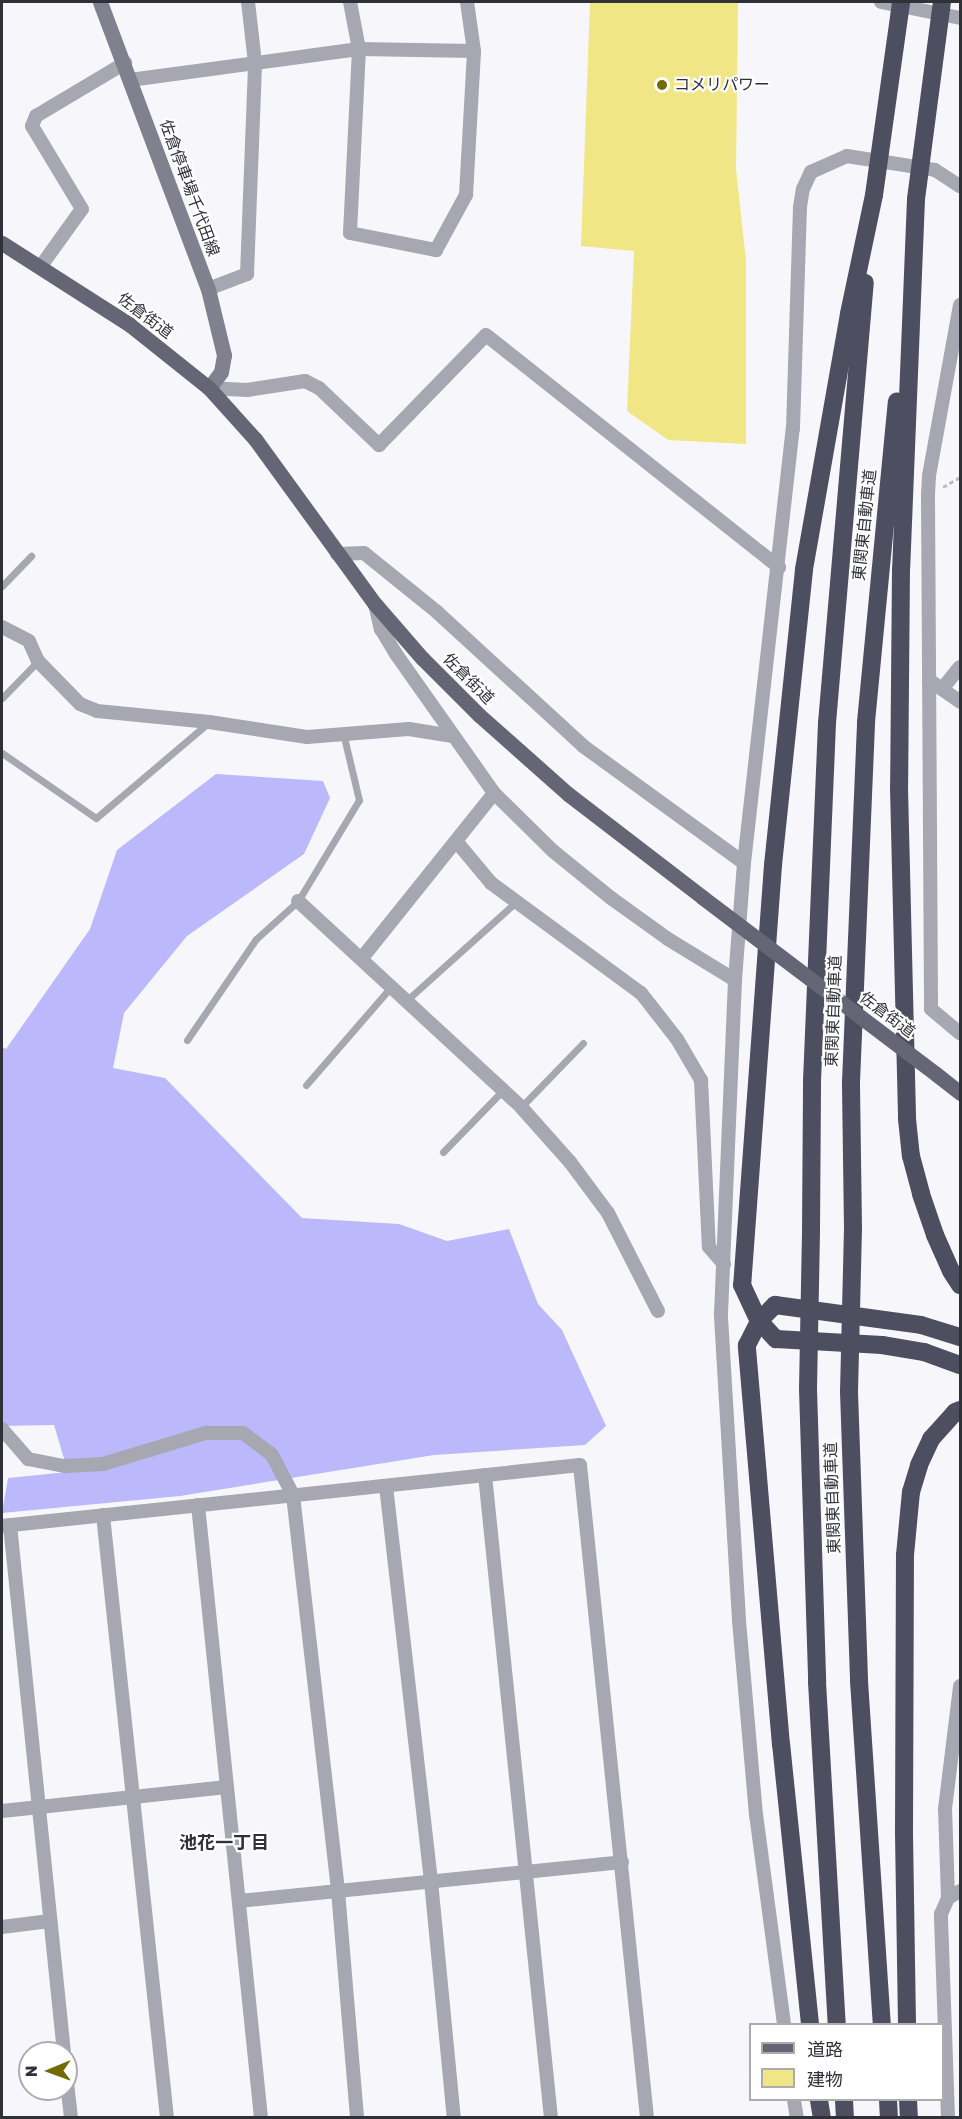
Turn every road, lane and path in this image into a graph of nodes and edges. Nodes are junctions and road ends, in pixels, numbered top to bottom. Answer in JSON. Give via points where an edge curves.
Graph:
{"nodes":[{"id":1,"x":100,"y":2,"type":"edge"},
{"id":2,"x":248,"y":2,"type":"edge"},
{"id":3,"x":350,"y":2,"type":"edge"},
{"id":4,"x":467,"y":2,"type":"edge"},
{"id":5,"x":881,"y":2,"type":"edge"},
{"id":6,"x":901,"y":2,"type":"edge"},
{"id":7,"x":942,"y":2,"type":"edge"},
{"id":8,"x":960,"y":18,"type":"edge"},
{"id":9,"x":359,"y":49,"type":"junction"},
{"id":10,"x":474,"y":51,"type":"junction"},
{"id":11,"x":125,"y":63,"type":"junction"},
{"id":12,"x":255,"y":63,"type":"junction"},
{"id":13,"x":130,"y":80,"type":"junction"},
{"id":14,"x":960,"y":186,"type":"edge"},
{"id":15,"x":874,"y":195,"type":"junction"},
{"id":16,"x":916,"y":199,"type":"junction"},
{"id":17,"x":2,"y":243,"type":"edge"},
{"id":18,"x":41,"y":266,"type":"junction"},
{"id":19,"x":208,"y":289,"type":"junction"},
{"id":20,"x":960,"y":305,"type":"edge"},
{"id":21,"x":209,"y":388,"type":"junction"},
{"id":22,"x":337,"y":554,"type":"junction"},
{"id":23,"x":31,"y":556,"type":"dead end"},
{"id":24,"x":779,"y":567,"type":"junction"},
{"id":25,"x":2,"y":586,"type":"edge"},
{"id":26,"x":375,"y":604,"type":"junction"},
{"id":27,"x":2,"y":627,"type":"edge"},
{"id":28,"x":38,"y":661,"type":"junction"},
{"id":29,"x":960,"y":667,"type":"edge"},
{"id":30,"x":929,"y":680,"type":"junction"},
{"id":31,"x":942,"y":689,"type":"junction"},
{"id":32,"x":2,"y":698,"type":"edge"},
{"id":33,"x":960,"y":702,"type":"edge"},
{"id":34,"x":209,"y":722,"type":"junction"},
{"id":35,"x":343,"y":733,"type":"junction"},
{"id":36,"x":452,"y":736,"type":"junction"},
{"id":37,"x":2,"y":753,"type":"edge"},
{"id":38,"x":494,"y":793,"type":"junction"},
{"id":39,"x":456,"y":841,"type":"junction"},
{"id":40,"x":744,"y":863,"type":"junction"},
{"id":41,"x":517,"y":901,"type":"junction"},
{"id":42,"x":298,"y":902,"type":"junction"},
{"id":43,"x":362,"y":958,"type":"junction"},
{"id":44,"x":735,"y":980,"type":"junction"},
{"id":45,"x":392,"y":986,"type":"junction"},
{"id":46,"x":407,"y":1000,"type":"junction"},
{"id":47,"x":960,"y":1033,"type":"edge"},
{"id":48,"x":188,"y":1040,"type":"dead end"},
{"id":49,"x":583,"y":1043,"type":"dead end"},
{"id":50,"x":306,"y":1084,"type":"dead end"},
{"id":51,"x":503,"y":1090,"type":"junction"},
{"id":52,"x":960,"y":1093,"type":"edge"},
{"id":53,"x":521,"y":1107,"type":"junction"},
{"id":54,"x":442,"y":1152,"type":"dead end"},
{"id":55,"x":724,"y":1264,"type":"junction"},
{"id":56,"x":960,"y":1285,"type":"edge"},
{"id":57,"x":658,"y":1311,"type":"dead end"},
{"id":58,"x":759,"y":1321,"type":"junction"},
{"id":59,"x":960,"y":1337,"type":"edge"},
{"id":60,"x":960,"y":1365,"type":"edge"},
{"id":61,"x":960,"y":1410,"type":"edge"},
{"id":62,"x":2,"y":1429,"type":"edge"},
{"id":63,"x":485,"y":1475,"type":"junction"},
{"id":64,"x":386,"y":1486,"type":"junction"},
{"id":65,"x":293,"y":1495,"type":"junction"},
{"id":66,"x":198,"y":1505,"type":"junction"},
{"id":67,"x":103,"y":1515,"type":"junction"},
{"id":68,"x":6,"y":1525,"type":"edge"},
{"id":69,"x":960,"y":1686,"type":"edge"},
{"id":70,"x":227,"y":1787,"type":"junction"},
{"id":71,"x":133,"y":1797,"type":"junction"},
{"id":72,"x":39,"y":1807,"type":"junction"},
{"id":73,"x":2,"y":1811,"type":"edge"},
{"id":74,"x":622,"y":1862,"type":"junction"},
{"id":75,"x":527,"y":1872,"type":"junction"},
{"id":76,"x":431,"y":1881,"type":"junction"},
{"id":77,"x":338,"y":1891,"type":"junction"},
{"id":78,"x":954,"y":1894,"type":"edge"},
{"id":79,"x":239,"y":1901,"type":"junction"},
{"id":80,"x":50,"y":1921,"type":"junction"},
{"id":81,"x":2,"y":1927,"type":"edge"},
{"id":82,"x":784,"y":2023,"type":"edge"},
{"id":83,"x":810,"y":2023,"type":"edge"},
{"id":84,"x":837,"y":2023,"type":"edge"},
{"id":85,"x":882,"y":2023,"type":"edge"},
{"id":86,"x":907,"y":2023,"type":"edge"},
{"id":87,"x":63,"y":2041,"type":"edge"},
{"id":88,"x":68,"y":2101,"type":"edge"},
{"id":89,"x":794,"y":2101,"type":"edge"},
{"id":90,"x":819,"y":2101,"type":"edge"},
{"id":91,"x":844,"y":2101,"type":"edge"},
{"id":92,"x":888,"y":2101,"type":"edge"},
{"id":93,"x":908,"y":2101,"type":"edge"},
{"id":94,"x":70,"y":2118,"type":"edge"},
{"id":95,"x":167,"y":2118,"type":"edge"},
{"id":96,"x":261,"y":2118,"type":"edge"},
{"id":97,"x":357,"y":2118,"type":"edge"},
{"id":98,"x":454,"y":2118,"type":"edge"},
{"id":99,"x":551,"y":2118,"type":"edge"},
{"id":100,"x":647,"y":2118,"type":"edge"},
{"id":101,"x":797,"y":2118,"type":"edge"},
{"id":102,"x":822,"y":2118,"type":"edge"},
{"id":103,"x":845,"y":2118,"type":"edge"},
{"id":104,"x":889,"y":2118,"type":"edge"},
{"id":105,"x":909,"y":2118,"type":"edge"},
{"id":106,"x":948,"y":2118,"type":"edge"}],
"edges":[{"from":1,"to":11,"type":"main road","name":"佐倉停車場千代田線"},
{"from":2,"to":12,"type":"street"},
{"from":3,"to":9,"type":"street"},
{"from":4,"to":10,"type":"street"},
{"from":5,"to":8,"type":"street"},
{"from":6,"to":15,"type":"highway","name":"東関東自動車道","bridge":true},
{"from":7,"to":16,"type":"highway","name":"東関東自動車道","bridge":true},
{"from":9,"to":10,"type":"street"},
{"from":9,"to":10,"type":"street","via":[[350,233],[436,250],[466,195]]},
{"from":9,"to":12,"type":"street"},
{"from":11,"to":13,"type":"main road","name":"佐倉停車場千代田線"},
{"from":11,"to":18,"type":"street","via":[[36,116],[32,126],[82,209]]},
{"from":12,"to":13,"type":"street"},
{"from":12,"to":19,"type":"street","via":[[247,274]]},
{"from":13,"to":19,"type":"main road","name":"佐倉停車場千代田線"},
{"from":14,"to":24,"type":"street","via":[[935,170],[847,156],[811,172],[803,189],[801,207],[794,429]]},
{"from":15,"to":58,"type":"highway","via":[[804,570],[774,854],[742,1285]]},
{"from":15,"to":84,"type":"highway","name":"東関東自動車道","bridge":true,"via":[[826,723],[812,1081],[808,1389],[817,1682]]},
{"from":16,"to":56,"type":"highway","via":[[901,569],[899,742],[907,1119],[921,1194],[935,1235]]},
{"from":16,"to":85,"type":"highway","name":"東関東自動車道","bridge":true,"via":[[866,722],[851,1082],[849,1392],[859,1681]]},
{"from":17,"to":18,"type":"main road","name":"佐倉街道"},
{"from":18,"to":21,"type":"main road","name":"佐倉街道","via":[[130,325]]},
{"from":19,"to":21,"type":"main road","name":"佐倉停車場千代田線","via":[[224,355],[221,372]]},
{"from":20,"to":30,"type":"street","via":[[929,476]]},
{"from":21,"to":22,"type":"main road","name":"佐倉街道","via":[[261,447]]},
{"from":21,"to":24,"type":"street","via":[[247,390],[305,381],[319,388],[379,445],[486,335]]},
{"from":22,"to":26,"type":"main road","name":"佐倉街道"},
{"from":22,"to":40,"type":"street","via":[[364,553],[437,612],[583,746]]},
{"from":23,"to":25,"type":"lane"},
{"from":24,"to":40,"type":"street"},
{"from":26,"to":36,"type":"street","via":[[381,629]]},
{"from":26,"to":52,"type":"main road","name":"佐倉街道","bridge":true,"via":[[479,715],[568,794]]},
{"from":27,"to":28,"type":"street","via":[[29,641]]},
{"from":28,"to":32,"type":"lane"},
{"from":28,"to":34,"type":"street","via":[[81,704],[97,711]]},
{"from":29,"to":31,"type":"street"},
{"from":30,"to":31,"type":"street"},
{"from":30,"to":47,"type":"street","via":[[931,1009]]},
{"from":31,"to":33,"type":"street"},
{"from":34,"to":35,"type":"street","via":[[307,737]]},
{"from":34,"to":37,"type":"lane","via":[[96,818]]},
{"from":35,"to":36,"type":"street","via":[[409,729]]},
{"from":35,"to":42,"type":"lane","via":[[359,800]]},
{"from":36,"to":38,"type":"street"},
{"from":38,"to":39,"type":"street"},
{"from":38,"to":44,"type":"street","via":[[553,851],[611,898]]},
{"from":39,"to":41,"type":"street","via":[[491,883]]},
{"from":39,"to":43,"type":"street"},
{"from":40,"to":44,"type":"street"},
{"from":41,"to":46,"type":"lane"},
{"from":41,"to":55,"type":"street","via":[[641,993],[677,1039],[700,1080],[709,1247]]},
{"from":42,"to":43,"type":"street"},
{"from":42,"to":48,"type":"lane","via":[[256,939]]},
{"from":43,"to":45,"type":"street"},
{"from":44,"to":55,"type":"street"},
{"from":45,"to":46,"type":"street"},
{"from":45,"to":50,"type":"lane"},
{"from":46,"to":51,"type":"street"},
{"from":49,"to":53,"type":"lane"},
{"from":51,"to":53,"type":"street"},
{"from":51,"to":54,"type":"lane"},
{"from":53,"to":57,"type":"street","via":[[608,1213]]},
{"from":55,"to":82,"type":"street","via":[[721,1314],[739,1620],[756,1815]]},
{"from":58,"to":59,"type":"highway","via":[[775,1305],[921,1325]]},
{"from":58,"to":60,"type":"highway","via":[[776,1339],[882,1346],[924,1352]]},
{"from":58,"to":83,"type":"highway","via":[[747,1345],[781,1745]]},
{"from":61,"to":86,"type":"highway","via":[[931,1439],[919,1464],[911,1492],[905,1555]]},
{"from":62,"to":65,"type":"street","via":[[28,1459],[65,1466],[103,1464],[206,1433],[243,1433],[272,1455]]},
{"from":63,"to":64,"type":"street"},
{"from":63,"to":74,"type":"street","via":[[580,1465]]},
{"from":63,"to":75,"type":"street"},
{"from":64,"to":65,"type":"street"},
{"from":64,"to":76,"type":"street"},
{"from":65,"to":66,"type":"street"},
{"from":65,"to":77,"type":"street"},
{"from":66,"to":67,"type":"street"},
{"from":66,"to":70,"type":"street"},
{"from":67,"to":68,"type":"street"},
{"from":67,"to":71,"type":"street"},
{"from":68,"to":72,"type":"street"},
{"from":69,"to":78,"type":"street","via":[[945,1809]]},
{"from":70,"to":71,"type":"street"},
{"from":70,"to":79,"type":"street"},
{"from":71,"to":72,"type":"street"},
{"from":71,"to":95,"type":"street"},
{"from":72,"to":73,"type":"street"},
{"from":72,"to":80,"type":"street"},
{"from":74,"to":75,"type":"street"},
{"from":74,"to":100,"type":"street"},
{"from":75,"to":76,"type":"street"},
{"from":75,"to":99,"type":"street"},
{"from":76,"to":77,"type":"street"},
{"from":76,"to":98,"type":"street"},
{"from":77,"to":79,"type":"street"},
{"from":77,"to":97,"type":"street"},
{"from":78,"to":106,"type":"street","via":[[941,1914]]},
{"from":79,"to":96,"type":"street"},
{"from":80,"to":81,"type":"street"},
{"from":80,"to":87,"type":"street"},
{"from":88,"to":94,"type":"street"},
{"from":89,"to":101,"type":"street"},
{"from":90,"to":102,"type":"highway"},
{"from":91,"to":103,"type":"highway"},
{"from":92,"to":104,"type":"highway"},
{"from":93,"to":105,"type":"highway"}]}
